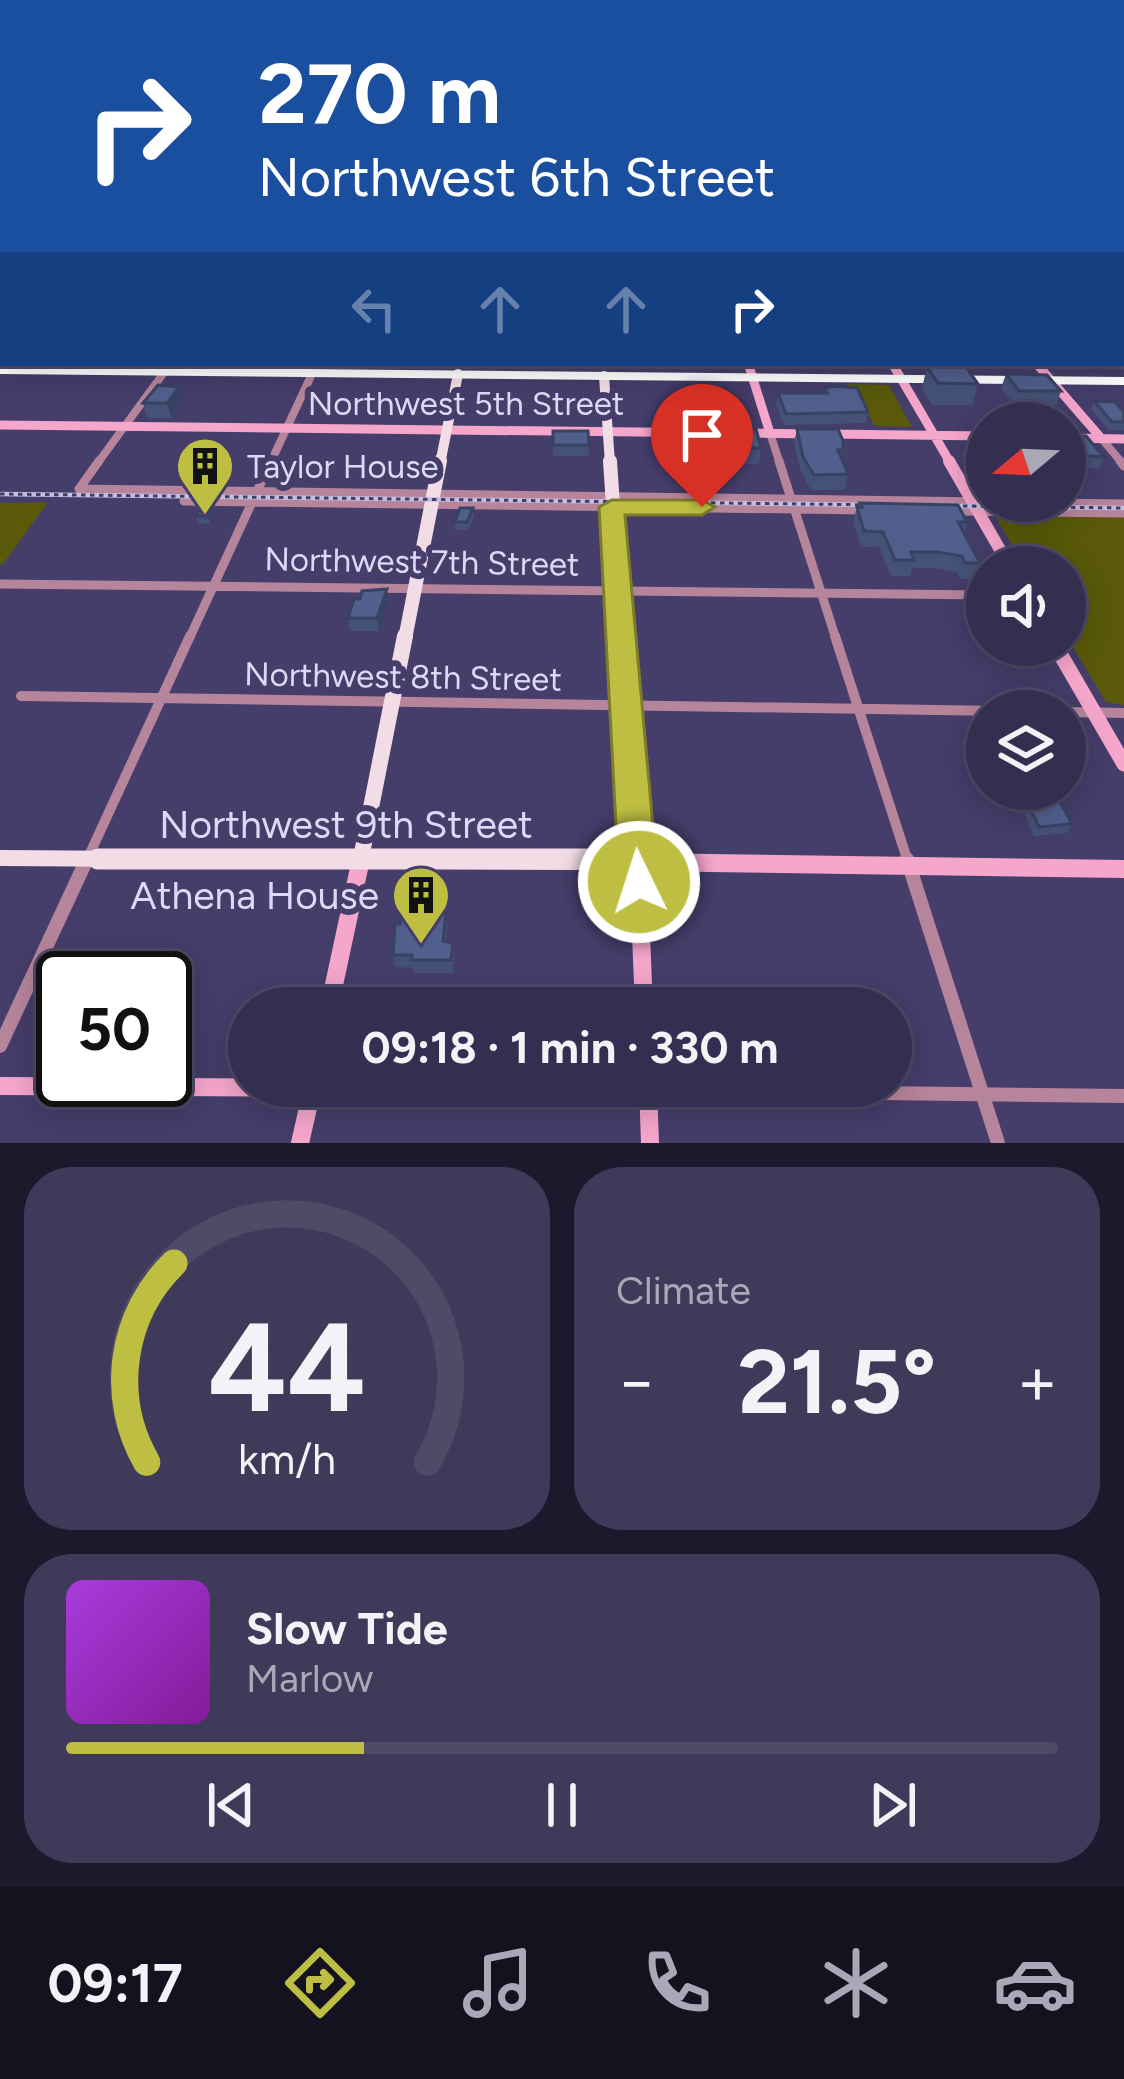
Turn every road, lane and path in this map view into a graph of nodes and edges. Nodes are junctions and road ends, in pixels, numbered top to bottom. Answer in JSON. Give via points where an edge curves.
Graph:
{"nodes":[{"id":1,"x":894,"y":366,"type":"edge"},
{"id":2,"x":1038,"y":366,"type":"edge"},
{"id":3,"x":168,"y":367,"type":"edge"},
{"id":4,"x":315,"y":368,"type":"edge"},
{"id":5,"x":460,"y":368,"type":"edge"},
{"id":6,"x":604,"y":369,"type":"edge"},
{"id":7,"x":0,"y":370,"type":"edge"},
{"id":8,"x":750,"y":370,"type":"edge"},
{"id":9,"x":900,"y":379,"type":"junction"},
{"id":10,"x":1050,"y":380,"type":"junction"},
{"id":11,"x":1124,"y":380,"type":"edge"},
{"id":12,"x":0,"y":425,"type":"edge"},
{"id":13,"x":123,"y":427,"type":"junction"},
{"id":14,"x":285,"y":429,"type":"junction"},
{"id":15,"x":447,"y":430,"type":"junction"},
{"id":16,"x":607,"y":431,"type":"junction"},
{"id":17,"x":770,"y":434,"type":"junction"},
{"id":18,"x":932,"y":435,"type":"junction"},
{"id":19,"x":966,"y":436,"type":"edge"},
{"id":20,"x":1086,"y":438,"type":"edge"},
{"id":21,"x":1101,"y":438,"type":"junction"},
{"id":22,"x":1124,"y":439,"type":"edge"},
{"id":23,"x":1124,"y":466,"type":"edge"},
{"id":24,"x":966,"y":492,"type":"edge"},
{"id":25,"x":252,"y":497,"type":"junction"},
{"id":26,"x":433,"y":499,"type":"junction"},
{"id":27,"x":184,"y":501,"type":"dead end"},
{"id":28,"x":612,"y":502,"type":"junction"},
{"id":29,"x":794,"y":504,"type":"junction"},
{"id":30,"x":966,"y":506,"type":"edge"},
{"id":31,"x":1086,"y":507,"type":"edge"},
{"id":32,"x":1124,"y":508,"type":"edge"},
{"id":33,"x":0,"y":584,"type":"edge"},
{"id":34,"x":212,"y":584,"type":"junction"},
{"id":35,"x":415,"y":588,"type":"junction"},
{"id":36,"x":618,"y":591,"type":"junction"},
{"id":37,"x":822,"y":594,"type":"junction"},
{"id":38,"x":966,"y":596,"type":"edge"},
{"id":39,"x":1067,"y":666,"type":"edge"},
{"id":40,"x":21,"y":695,"type":"dead end"},
{"id":41,"x":157,"y":699,"type":"junction"},
{"id":42,"x":392,"y":703,"type":"junction"},
{"id":43,"x":625,"y":706,"type":"junction"},
{"id":44,"x":859,"y":709,"type":"junction"},
{"id":45,"x":966,"y":711,"type":"edge"},
{"id":46,"x":1086,"y":712,"type":"edge"},
{"id":47,"x":1094,"y":712,"type":"junction"},
{"id":48,"x":1124,"y":713,"type":"edge"},
{"id":49,"x":1124,"y":764,"type":"edge"},
{"id":50,"x":0,"y":858,"type":"edge"},
{"id":51,"x":361,"y":858,"type":"junction"},
{"id":52,"x":84,"y":859,"type":"junction"},
{"id":53,"x":638,"y":862,"type":"junction"},
{"id":54,"x":909,"y":867,"type":"junction"},
{"id":55,"x":1124,"y":869,"type":"edge"},
{"id":56,"x":333,"y":987,"type":"edge"},
{"id":57,"x":643,"y":987,"type":"edge"},
{"id":58,"x":0,"y":1046,"type":"edge"},
{"id":59,"x":0,"y":1086,"type":"edge"},
{"id":60,"x":228,"y":1087,"type":"edge"},
{"id":61,"x":912,"y":1093,"type":"edge"},
{"id":62,"x":982,"y":1094,"type":"junction"},
{"id":63,"x":1124,"y":1096,"type":"edge"},
{"id":64,"x":308,"y":1107,"type":"edge"},
{"id":65,"x":649,"y":1107,"type":"edge"},
{"id":66,"x":300,"y":1143,"type":"edge"},
{"id":67,"x":650,"y":1143,"type":"edge"},
{"id":68,"x":998,"y":1143,"type":"edge"}],
"edges":[{"from":1,"to":9,"type":"street"},
{"from":2,"to":10,"type":"street"},
{"from":3,"to":4,"type":"highway"},
{"from":3,"to":7,"type":"highway"},
{"from":3,"to":13,"type":"street"},
{"from":4,"to":5,"type":"highway"},
{"from":4,"to":14,"type":"street"},
{"from":5,"to":6,"type":"highway"},
{"from":5,"to":15,"type":"main road"},
{"from":6,"to":8,"type":"highway"},
{"from":6,"to":16,"type":"main road"},
{"from":8,"to":9,"type":"highway"},
{"from":8,"to":17,"type":"street"},
{"from":9,"to":10,"type":"highway"},
{"from":9,"to":18,"type":"street"},
{"from":10,"to":11,"type":"highway"},
{"from":10,"to":21,"type":"street"},
{"from":12,"to":13,"type":"street","name":"Northwest 5th Street"},
{"from":13,"to":14,"type":"street","name":"Northwest 5th Street"},
{"from":13,"to":25,"type":"street","via":[[79,489]]},
{"from":14,"to":15,"type":"street","name":"Northwest 5th Street"},
{"from":14,"to":25,"type":"street"},
{"from":15,"to":16,"type":"street","name":"Northwest 5th Street"},
{"from":15,"to":26,"type":"main road"},
{"from":16,"to":17,"type":"street","name":"Northwest 5th Street"},
{"from":16,"to":28,"type":"main road"},
{"from":17,"to":18,"type":"street","name":"Northwest 5th Street"},
{"from":17,"to":29,"type":"street"},
{"from":18,"to":19,"type":"street","name":"Northwest 5th Street"},
{"from":18,"to":24,"type":"street"},
{"from":20,"to":21,"type":"street"},
{"from":21,"to":22,"type":"street"},
{"from":21,"to":23,"type":"street"},
{"from":25,"to":26,"type":"street"},
{"from":25,"to":27,"type":"street"},
{"from":25,"to":34,"type":"street"},
{"from":26,"to":28,"type":"street"},
{"from":26,"to":35,"type":"main road"},
{"from":28,"to":29,"type":"street"},
{"from":28,"to":36,"type":"main road"},
{"from":29,"to":30,"type":"street"},
{"from":29,"to":37,"type":"street"},
{"from":31,"to":32,"type":"street"},
{"from":33,"to":34,"type":"street","name":"Northwest 7th Street"},
{"from":34,"to":35,"type":"street","name":"Northwest 7th Street"},
{"from":34,"to":41,"type":"street"},
{"from":35,"to":36,"type":"street","name":"Northwest 7th Street"},
{"from":35,"to":42,"type":"main road"},
{"from":36,"to":37,"type":"street","name":"Northwest 7th Street"},
{"from":36,"to":43,"type":"main road"},
{"from":37,"to":38,"type":"street","name":"Northwest 7th Street"},
{"from":37,"to":44,"type":"street"},
{"from":39,"to":47,"type":"street"},
{"from":40,"to":41,"type":"street","name":"Northwest 8th Street"},
{"from":41,"to":42,"type":"street","name":"Northwest 8th Street"},
{"from":41,"to":52,"type":"street"},
{"from":42,"to":43,"type":"street","name":"Northwest 8th Street"},
{"from":42,"to":51,"type":"main road"},
{"from":43,"to":44,"type":"street","name":"Northwest 8th Street"},
{"from":43,"to":53,"type":"main road"},
{"from":44,"to":45,"type":"street","name":"Northwest 8th Street"},
{"from":44,"to":54,"type":"street"},
{"from":46,"to":47,"type":"street"},
{"from":47,"to":48,"type":"street"},
{"from":47,"to":49,"type":"street"},
{"from":50,"to":52,"type":"main road","name":"Northwest 9th Street"},
{"from":51,"to":52,"type":"main road","name":"Northwest 9th Street"},
{"from":51,"to":53,"type":"main road","name":"Northwest 9th Street"},
{"from":51,"to":56,"type":"street"},
{"from":52,"to":58,"type":"street"},
{"from":53,"to":54,"type":"street","name":"Northwest 9th Street"},
{"from":53,"to":57,"type":"street"},
{"from":54,"to":55,"type":"street","name":"Northwest 9th Street"},
{"from":54,"to":62,"type":"street"},
{"from":59,"to":60,"type":"street"},
{"from":61,"to":62,"type":"street"},
{"from":62,"to":63,"type":"street"},
{"from":62,"to":68,"type":"street"},
{"from":64,"to":66,"type":"street"},
{"from":65,"to":67,"type":"street"}]}
